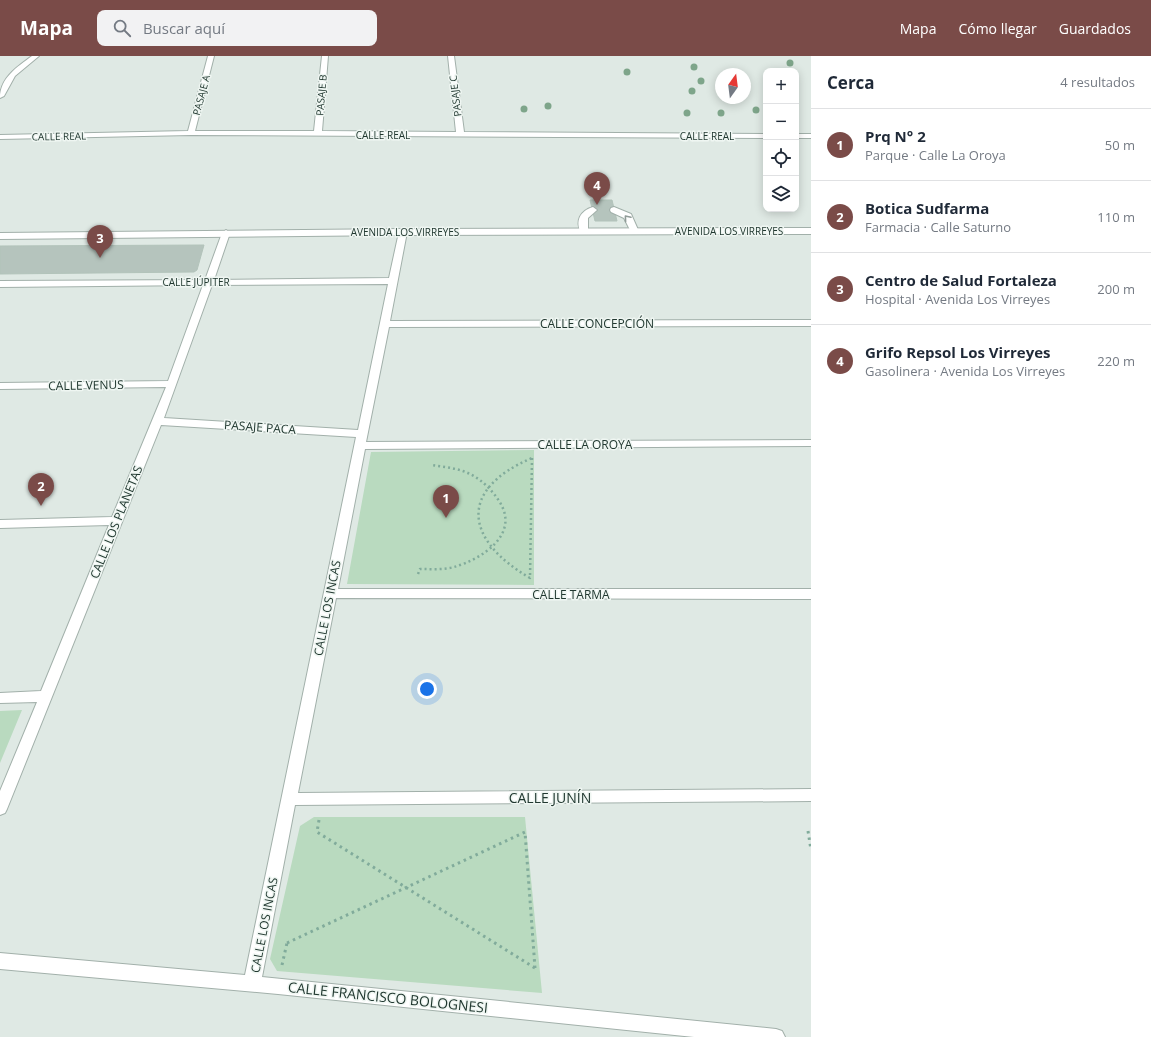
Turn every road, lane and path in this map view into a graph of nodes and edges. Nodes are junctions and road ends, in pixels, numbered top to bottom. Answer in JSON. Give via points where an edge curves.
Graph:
{"nodes":[{"id":1,"x":36,"y":56,"type":"edge"},
{"id":2,"x":212,"y":56,"type":"edge"},
{"id":3,"x":324,"y":56,"type":"edge"},
{"id":4,"x":451,"y":56,"type":"edge"},
{"id":5,"x":0,"y":96,"type":"edge"},
{"id":6,"x":191,"y":133,"type":"junction"},
{"id":7,"x":318,"y":134,"type":"junction"},
{"id":8,"x":460,"y":135,"type":"junction"},
{"id":9,"x":763,"y":136,"type":"edge"},
{"id":10,"x":799,"y":136,"type":"edge"},
{"id":11,"x":811,"y":136,"type":"edge"},
{"id":12,"x":0,"y":137,"type":"edge"},
{"id":13,"x":593,"y":210,"type":"dead end"},
{"id":14,"x":614,"y":210,"type":"dead end"},
{"id":15,"x":811,"y":231,"type":"edge"},
{"id":16,"x":403,"y":232,"type":"junction"},
{"id":17,"x":584,"y":232,"type":"junction"},
{"id":18,"x":635,"y":232,"type":"junction"},
{"id":19,"x":226,"y":233,"type":"junction"},
{"id":20,"x":0,"y":236,"type":"edge"},
{"id":21,"x":393,"y":281,"type":"junction"},
{"id":22,"x":209,"y":282,"type":"junction"},
{"id":23,"x":0,"y":284,"type":"edge"},
{"id":24,"x":811,"y":323,"type":"edge"},
{"id":25,"x":384,"y":324,"type":"junction"},
{"id":26,"x":172,"y":384,"type":"junction"},
{"id":27,"x":0,"y":386,"type":"edge"},
{"id":28,"x":157,"y":421,"type":"junction"},
{"id":29,"x":361,"y":440,"type":"junction"},
{"id":30,"x":811,"y":443,"type":"edge"},
{"id":31,"x":428,"y":462,"type":"dead end"},
{"id":32,"x":488,"y":487,"type":"junction"},
{"id":33,"x":116,"y":522,"type":"junction"},
{"id":34,"x":0,"y":524,"type":"edge"},
{"id":35,"x":491,"y":548,"type":"junction"},
{"id":36,"x":417,"y":579,"type":"dead end"},
{"id":37,"x":330,"y":593,"type":"junction"},
{"id":38,"x":811,"y":594,"type":"edge"},
{"id":39,"x":46,"y":696,"type":"junction"},
{"id":40,"x":0,"y":698,"type":"edge"},
{"id":41,"x":811,"y":795,"type":"edge"},
{"id":42,"x":289,"y":799,"type":"junction"},
{"id":43,"x":0,"y":809,"type":"edge"},
{"id":44,"x":317,"y":832,"type":"dead end"},
{"id":45,"x":811,"y":833,"type":"edge"},
{"id":46,"x":811,"y":850,"type":"edge"},
{"id":47,"x":406,"y":888,"type":"junction"},
{"id":48,"x":287,"y":943,"type":"dead end"},
{"id":49,"x":0,"y":961,"type":"edge"},
{"id":50,"x":252,"y":983,"type":"junction"},
{"id":51,"x":776,"y":1037,"type":"edge"}],
"edges":[{"from":1,"to":5,"type":"street","via":[[12,75]]},
{"from":2,"to":6,"type":"street","name":"PASAJE A"},
{"from":3,"to":7,"type":"street","name":"PASAJE B"},
{"from":4,"to":8,"type":"street","name":"PASAJE C"},
{"from":6,"to":7,"type":"street","name":"CALLE REAL"},
{"from":6,"to":12,"type":"street","name":"CALLE REAL"},
{"from":7,"to":8,"type":"street","name":"CALLE REAL"},
{"from":8,"to":9,"type":"street","name":"CALLE REAL"},
{"from":10,"to":11,"type":"street"},
{"from":13,"to":17,"type":"street","via":[[586,212],[584,216]]},
{"from":18,"to":14,"type":"street","one_way":true,"via":[[628,216]]},
{"from":15,"to":18,"type":"street","name":"AVENIDA LOS VIRREYES"},
{"from":16,"to":17,"type":"street","name":"AVENIDA LOS VIRREYES"},
{"from":16,"to":19,"type":"street","name":"AVENIDA LOS VIRREYES"},
{"from":16,"to":21,"type":"street","name":"CALLE LOS INCAS"},
{"from":17,"to":18,"type":"street","name":"AVENIDA LOS VIRREYES"},
{"from":19,"to":20,"type":"street","name":"AVENIDA LOS VIRREYES"},
{"from":19,"to":22,"type":"street","name":"CALLE LOS PLANETAS"},
{"from":21,"to":22,"type":"street","name":"CALLE JÚPITER"},
{"from":21,"to":25,"type":"street","name":"CALLE LOS INCAS"},
{"from":22,"to":23,"type":"street","name":"CALLE JÚPITER"},
{"from":22,"to":26,"type":"street","name":"CALLE LOS PLANETAS"},
{"from":24,"to":25,"type":"street","name":"CALLE CONCEPCIÓN"},
{"from":25,"to":29,"type":"street","name":"CALLE LOS INCAS"},
{"from":26,"to":27,"type":"street","name":"CALLE VENUS"},
{"from":26,"to":28,"type":"street","name":"CALLE LOS PLANETAS"},
{"from":28,"to":29,"type":"street","name":"PASAJE PACA"},
{"from":28,"to":33,"type":"street","name":"CALLE LOS PLANETAS"},
{"from":29,"to":30,"type":"street","name":"CALLE LA OROYA"},
{"from":29,"to":37,"type":"street","name":"CALLE LOS INCAS"},
{"from":31,"to":32,"type":"path","via":[[431,465],[458,469]]},
{"from":32,"to":35,"type":"path","via":[[480,504],[479,523]]},
{"from":32,"to":35,"type":"path","via":[[500,502],[506,523]]},
{"from":32,"to":35,"type":"path","via":[[506,469],[532,458],[530,578],[510,566]]},
{"from":33,"to":34,"type":"street"},
{"from":33,"to":39,"type":"street","name":"CALLE LOS PLANETAS"},
{"from":35,"to":36,"type":"path","via":[[458,566],[420,569]]},
{"from":37,"to":38,"type":"street","name":"CALLE TARMA"},
{"from":37,"to":42,"type":"street","name":"CALLE LOS INCAS"},
{"from":39,"to":40,"type":"street"},
{"from":39,"to":43,"type":"street","name":"CALLE LOS PLANETAS"},
{"from":41,"to":42,"type":"street","name":"CALLE JUNÍN"},
{"from":42,"to":50,"type":"street","name":"CALLE LOS INCAS"},
{"from":44,"to":47,"type":"path"},
{"from":45,"to":46,"type":"path","via":[[808,831]]},
{"from":47,"to":47,"type":"path","via":[[425,900],[535,968],[525,832]]},
{"from":47,"to":48,"type":"path"},
{"from":49,"to":50,"type":"street","name":"CALLE FRANCISCO BOLOGNESI"},
{"from":50,"to":51,"type":"street","name":"CALLE FRANCISCO BOLOGNESI"}]}
